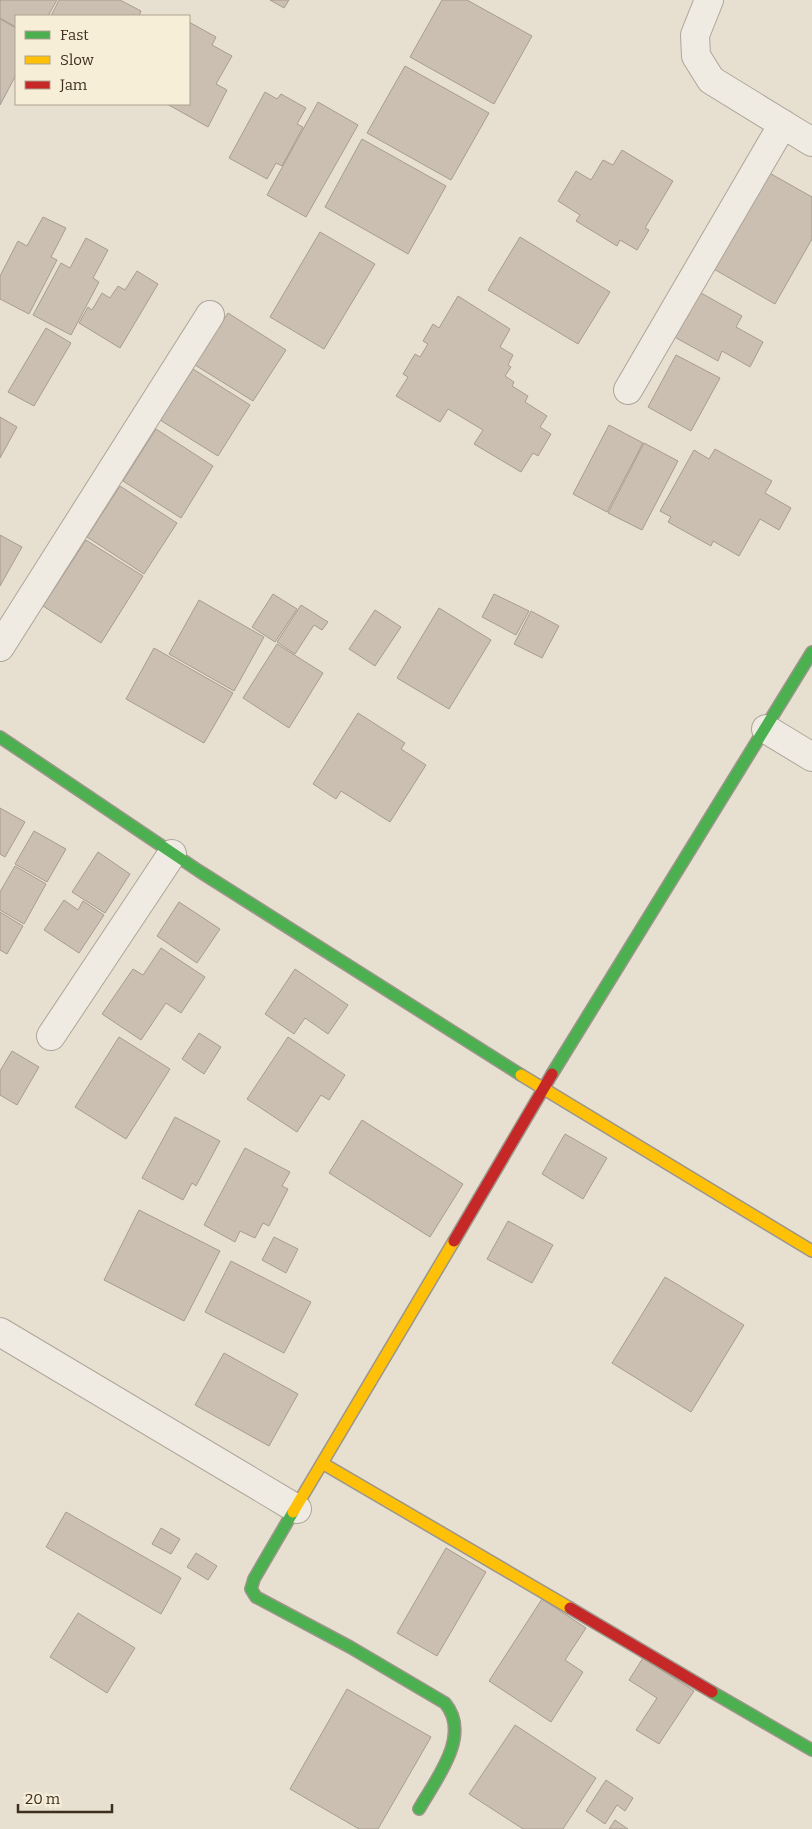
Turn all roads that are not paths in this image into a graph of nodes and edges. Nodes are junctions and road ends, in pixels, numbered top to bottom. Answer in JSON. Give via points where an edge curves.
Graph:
{"nodes":[{"id":1,"x":709,"y":0,"type":"edge"},
{"id":2,"x":783,"y":124,"type":"junction"},
{"id":3,"x":812,"y":142,"type":"edge"},
{"id":4,"x":210,"y":315,"type":"dead end"},
{"id":5,"x":628,"y":390,"type":"dead end"},
{"id":6,"x":0,"y":647,"type":"edge"},
{"id":7,"x":812,"y":652,"type":"edge"},
{"id":8,"x":766,"y":730,"type":"junction"},
{"id":9,"x":0,"y":737,"type":"edge"},
{"id":10,"x":812,"y":757,"type":"edge"},
{"id":11,"x":172,"y":854,"type":"junction"},
{"id":12,"x":51,"y":1036,"type":"dead end"},
{"id":13,"x":542,"y":1090,"type":"junction"},
{"id":14,"x":812,"y":1251,"type":"edge"},
{"id":15,"x":0,"y":1332,"type":"edge"},
{"id":16,"x":322,"y":1463,"type":"junction"},
{"id":17,"x":297,"y":1509,"type":"junction"},
{"id":18,"x":812,"y":1750,"type":"edge"},
{"id":19,"x":419,"y":1809,"type":"dead end"}],
"edges":[{"from":1,"to":2,"type":"street","via":[[695,34],[696,56],[710,80]]},
{"from":2,"to":3,"type":"street"},
{"from":2,"to":5,"type":"street"},
{"from":4,"to":6,"type":"street"},
{"from":7,"to":8,"type":"street"},
{"from":8,"to":10,"type":"street"},
{"from":8,"to":13,"type":"street"},
{"from":9,"to":11,"type":"street"},
{"from":11,"to":12,"type":"street"},
{"from":11,"to":13,"type":"street"},
{"from":13,"to":14,"type":"street"},
{"from":13,"to":16,"type":"street"},
{"from":15,"to":17,"type":"street"},
{"from":16,"to":17,"type":"street"},
{"from":16,"to":18,"type":"street"},
{"from":17,"to":19,"type":"street","via":[[251,1589],[256,1597],[350,1647],[445,1704],[454,1714],[454,1746]]}]}
